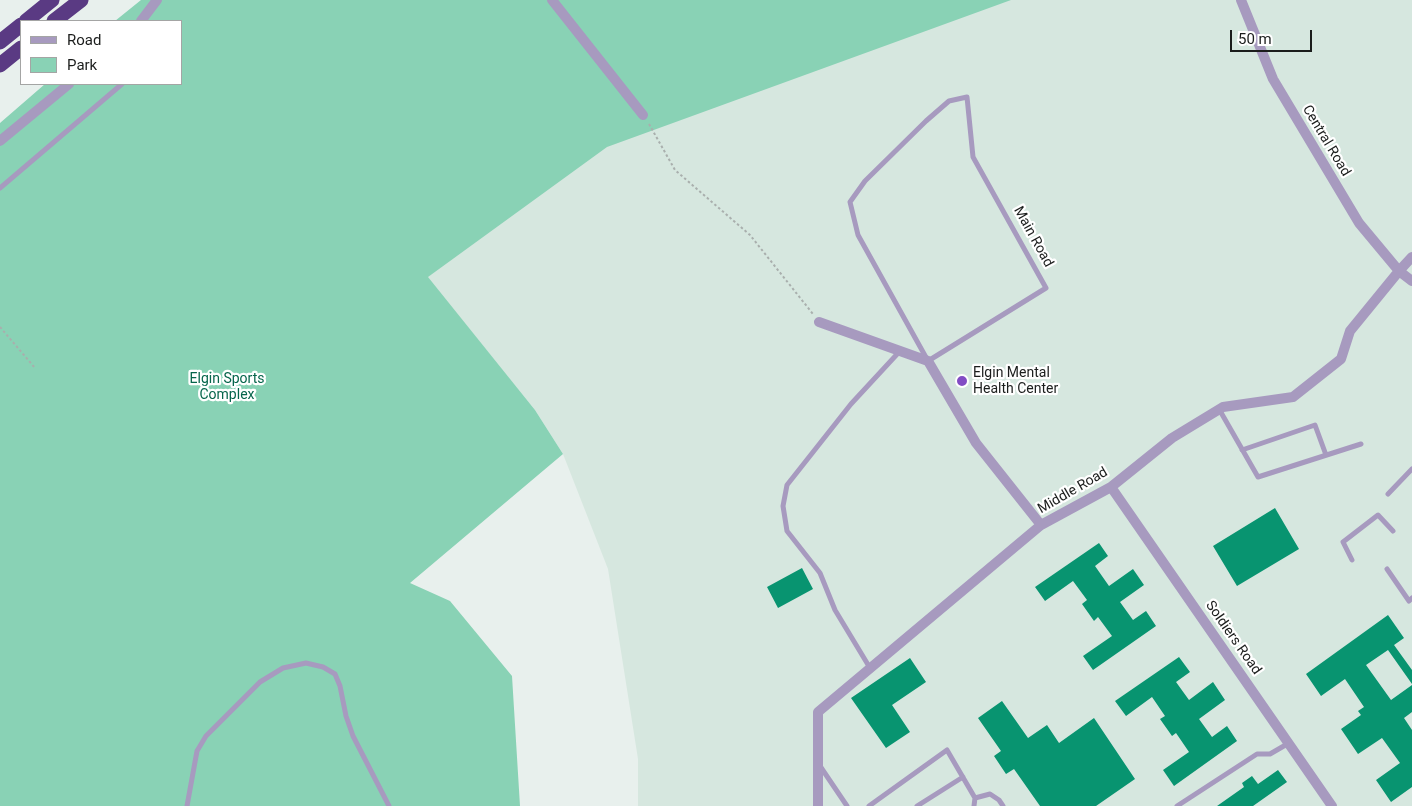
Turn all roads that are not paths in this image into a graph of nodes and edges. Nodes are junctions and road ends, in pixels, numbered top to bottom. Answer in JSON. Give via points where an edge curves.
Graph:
{"nodes":[{"id":1,"x":52,"y":0,"type":"edge"},
{"id":2,"x":81,"y":0,"type":"edge"},
{"id":3,"x":157,"y":0,"type":"edge"},
{"id":4,"x":552,"y":0,"type":"edge"},
{"id":5,"x":1241,"y":0,"type":"edge"},
{"id":6,"x":27,"y":20,"type":"edge"},
{"id":7,"x":55,"y":20,"type":"edge"},
{"id":8,"x":143,"y":20,"type":"edge"},
{"id":9,"x":20,"y":26,"type":"edge"},
{"id":10,"x":0,"y":42,"type":"edge"},
{"id":11,"x":20,"y":49,"type":"edge"},
{"id":12,"x":0,"y":65,"type":"edge"},
{"id":13,"x":68,"y":85,"type":"edge"},
{"id":14,"x":121,"y":85,"type":"edge"},
{"id":15,"x":644,"y":115,"type":"road end"},
{"id":16,"x":0,"y":141,"type":"edge"},
{"id":17,"x":0,"y":188,"type":"edge"},
{"id":18,"x":1412,"y":257,"type":"edge"},
{"id":19,"x":1399,"y":271,"type":"junction"},
{"id":20,"x":1412,"y":281,"type":"edge"},
{"id":21,"x":819,"y":322,"type":"road end"},
{"id":22,"x":900,"y":351,"type":"junction"},
{"id":23,"x":928,"y":361,"type":"junction"},
{"id":24,"x":1219,"y":409,"type":"junction"},
{"id":25,"x":1361,"y":444,"type":"dead end"},
{"id":26,"x":1242,"y":450,"type":"junction"},
{"id":27,"x":1326,"y":455,"type":"junction"},
{"id":28,"x":1411,"y":472,"type":"edge"},
{"id":29,"x":1111,"y":486,"type":"junction"},
{"id":30,"x":1388,"y":494,"type":"dead end"},
{"id":31,"x":1041,"y":525,"type":"junction"},
{"id":32,"x":1393,"y":531,"type":"dead end"},
{"id":33,"x":1352,"y":560,"type":"dead end"},
{"id":34,"x":1386,"y":569,"type":"dead end"},
{"id":35,"x":1412,"y":598,"type":"edge"},
{"id":36,"x":870,"y":668,"type":"junction"},
{"id":37,"x":1289,"y":743,"type":"junction"},
{"id":38,"x":818,"y":764,"type":"junction"},
{"id":39,"x":963,"y":777,"type":"junction"},
{"id":40,"x":975,"y":798,"type":"junction"},
{"id":41,"x":186,"y":806,"type":"edge"},
{"id":42,"x":389,"y":806,"type":"edge"},
{"id":43,"x":818,"y":806,"type":"edge"},
{"id":44,"x":847,"y":806,"type":"edge"},
{"id":45,"x":869,"y":806,"type":"edge"},
{"id":46,"x":917,"y":806,"type":"edge"},
{"id":47,"x":974,"y":806,"type":"edge"},
{"id":48,"x":1003,"y":806,"type":"edge"},
{"id":49,"x":1177,"y":806,"type":"edge"},
{"id":50,"x":1332,"y":806,"type":"edge"}],
"edges":[{"from":1,"to":6,"type":"highway"},
{"from":2,"to":7,"type":"highway"},
{"from":3,"to":8,"type":"street"},
{"from":4,"to":15,"type":"street"},
{"from":5,"to":19,"type":"street","name":"Central Road","via":[[1273,80],[1360,223]]},
{"from":9,"to":10,"type":"highway"},
{"from":11,"to":12,"type":"highway"},
{"from":13,"to":16,"type":"street"},
{"from":14,"to":17,"type":"lane"},
{"from":18,"to":19,"type":"street","name":"Middle Road"},
{"from":19,"to":20,"type":"street","name":"Central Road"},
{"from":19,"to":24,"type":"street","name":"Middle Road","via":[[1350,331],[1341,359],[1293,397]]},
{"from":21,"to":22,"type":"street"},
{"from":22,"to":23,"type":"street"},
{"from":22,"to":36,"type":"lane","via":[[850,404],[787,485],[783,506],[787,531],[820,573],[835,610]]},
{"from":23,"to":23,"type":"lane","name":"Main Road","via":[[1046,288],[973,157],[967,97],[949,101],[926,121],[865,181],[850,202],[858,235]]},
{"from":23,"to":31,"type":"street","via":[[976,443]]},
{"from":24,"to":26,"type":"lane"},
{"from":24,"to":29,"type":"street","name":"Middle Road","via":[[1172,438]]},
{"from":25,"to":27,"type":"lane"},
{"from":26,"to":27,"type":"lane","via":[[1258,477]]},
{"from":26,"to":27,"type":"lane","via":[[1315,425]]},
{"from":28,"to":30,"type":"lane"},
{"from":29,"to":31,"type":"street","name":"Middle Road"},
{"from":29,"to":37,"type":"street","name":"Soldiers Road"},
{"from":31,"to":36,"type":"street","name":"Middle Road"},
{"from":32,"to":33,"type":"lane","via":[[1378,515],[1343,542]]},
{"from":34,"to":35,"type":"lane","via":[[1409,600]]},
{"from":36,"to":38,"type":"street","name":"Middle Road","via":[[818,712]]},
{"from":37,"to":49,"type":"lane","via":[[1270,754],[1257,754]]},
{"from":37,"to":50,"type":"street","name":"Soldiers Road"},
{"from":38,"to":43,"type":"street","name":"Middle Road"},
{"from":38,"to":44,"type":"lane"},
{"from":39,"to":40,"type":"lane"},
{"from":39,"to":45,"type":"lane","via":[[947,750]]},
{"from":39,"to":46,"type":"lane"},
{"from":40,"to":47,"type":"lane"},
{"from":40,"to":48,"type":"lane","via":[[990,794]]},
{"from":41,"to":42,"type":"lane","via":[[197,751],[206,736],[260,682],[283,668],[306,663],[335,674],[353,736]]}]}
